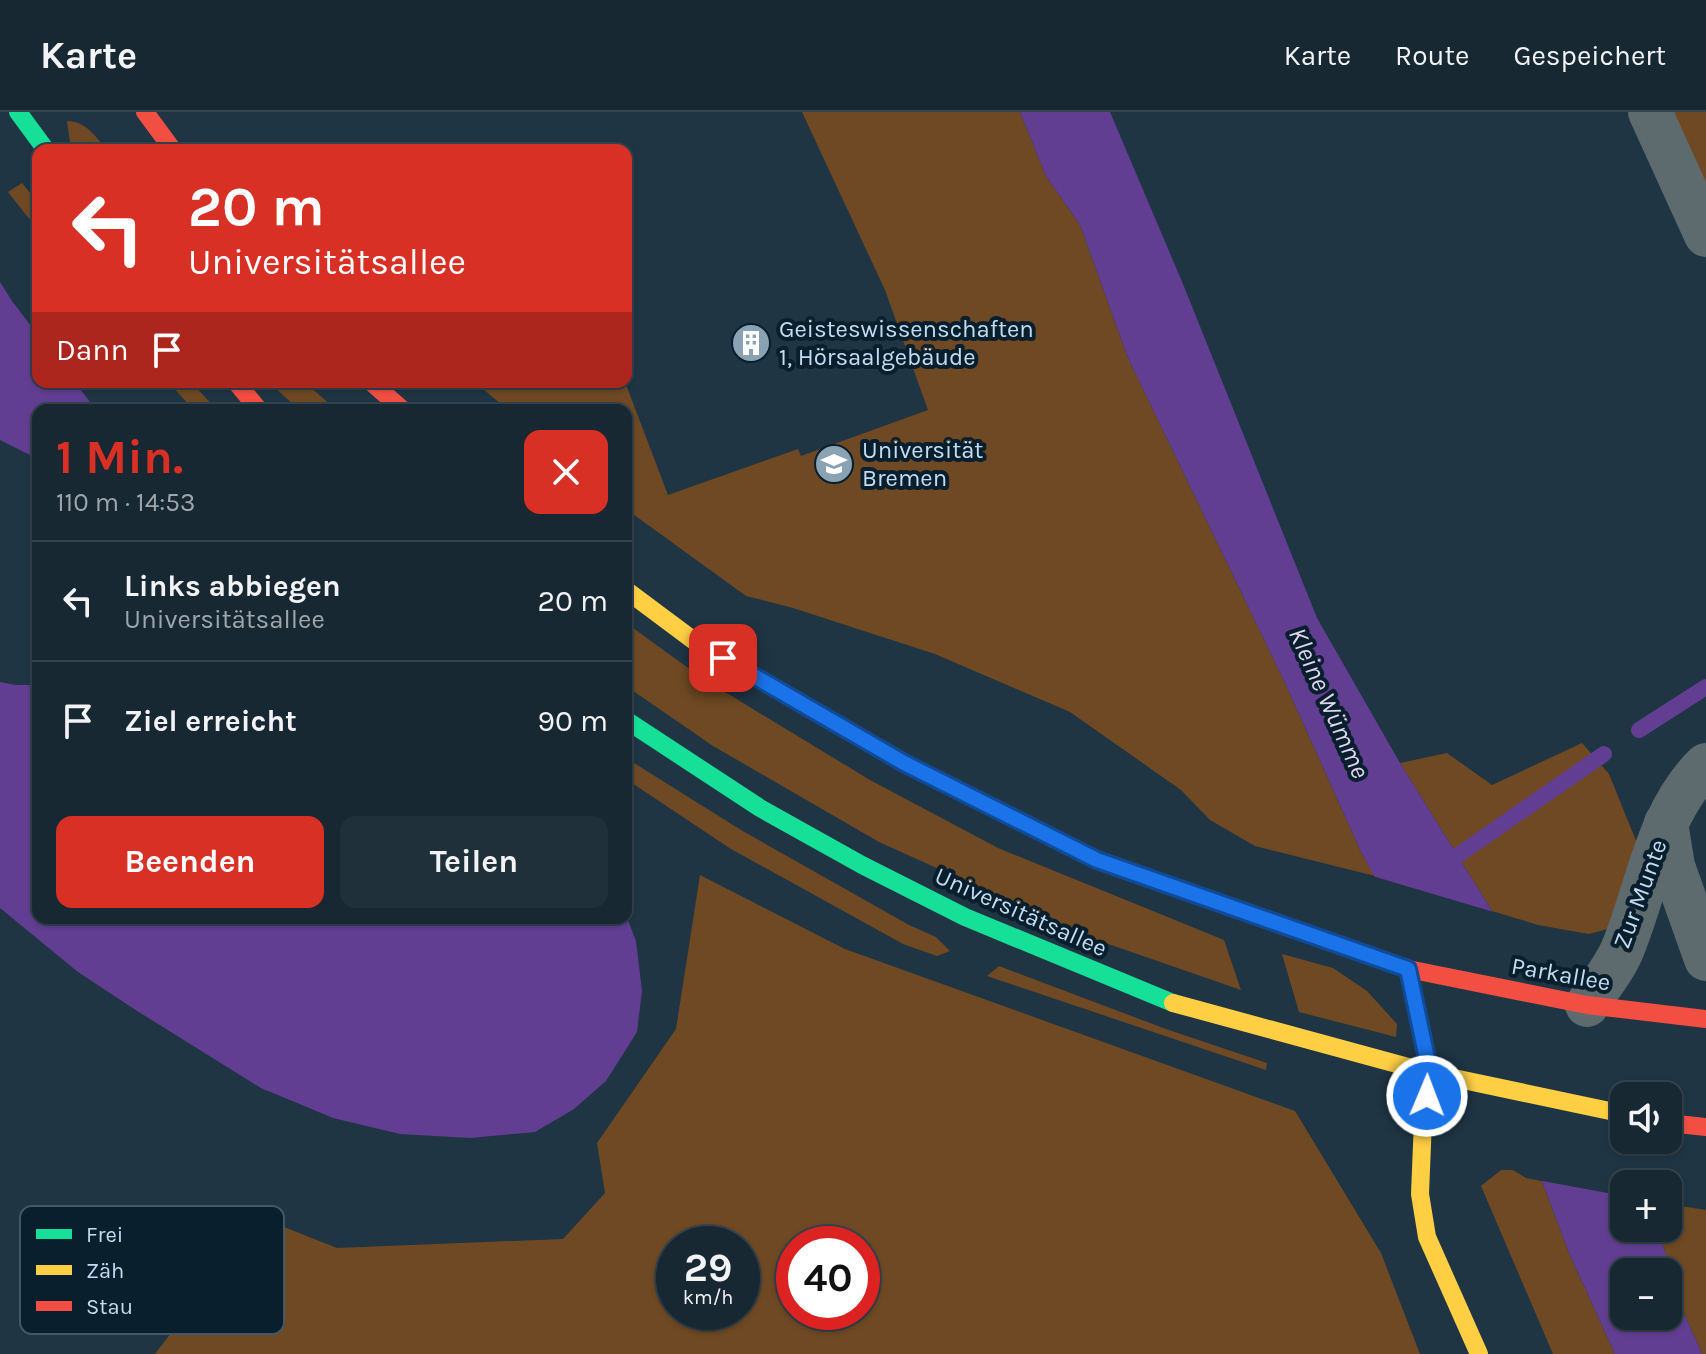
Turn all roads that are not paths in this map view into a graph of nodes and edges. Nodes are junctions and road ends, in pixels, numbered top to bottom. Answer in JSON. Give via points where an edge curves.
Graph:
{"nodes":[{"id":1,"x":18,"y":112,"type":"edge"},
{"id":2,"x":145,"y":112,"type":"edge"},
{"id":3,"x":1650,"y":112,"type":"edge"},
{"id":4,"x":42,"y":144,"type":"edge"},
{"id":5,"x":169,"y":144,"type":"edge"},
{"id":6,"x":1706,"y":235,"type":"edge"},
{"id":7,"x":241,"y":388,"type":"edge"},
{"id":8,"x":378,"y":388,"type":"edge"},
{"id":9,"x":254,"y":404,"type":"edge"},
{"id":10,"x":396,"y":404,"type":"edge"},
{"id":11,"x":632,"y":594,"type":"edge"},
{"id":12,"x":632,"y":724,"type":"edge"},
{"id":13,"x":1706,"y":765,"type":"edge"},
{"id":14,"x":1666,"y":822,"type":"junction"},
{"id":15,"x":1706,"y":959,"type":"edge"},
{"id":16,"x":1408,"y":969,"type":"junction"},
{"id":17,"x":1587,"y":1005,"type":"junction"},
{"id":18,"x":1706,"y":1019,"type":"edge"},
{"id":19,"x":1430,"y":1073,"type":"junction"},
{"id":20,"x":1610,"y":1111,"type":"edge"},
{"id":21,"x":1682,"y":1124,"type":"edge"},
{"id":22,"x":1706,"y":1127,"type":"edge"},
{"id":23,"x":1479,"y":1354,"type":"edge"}],
"edges":[{"from":1,"to":4,"type":"main road"},
{"from":2,"to":5,"type":"main road"},
{"from":3,"to":6,"type":"street"},
{"from":7,"to":9,"type":"main road"},
{"from":8,"to":10,"type":"main road"},
{"from":11,"to":16,"type":"main road","via":[[697,643],[904,763],[1097,860]]},
{"from":12,"to":19,"type":"main road","name":"Universitätsallee","via":[[760,808],[965,917],[1175,1004]]},
{"from":13,"to":14,"type":"street","name":"Zur Munte"},
{"from":14,"to":15,"type":"street","name":"Zur Munte","via":[[1673,866]]},
{"from":14,"to":17,"type":"street","name":"Zur Munte","via":[[1622,952]]},
{"from":16,"to":17,"type":"main road","name":"Parkallee"},
{"from":16,"to":19,"type":"main road"},
{"from":17,"to":18,"type":"main road","name":"Parkallee"},
{"from":19,"to":20,"type":"main road"},
{"from":19,"to":23,"type":"main road","via":[[1420,1194],[1427,1237]]},
{"from":21,"to":22,"type":"main road"}]}
